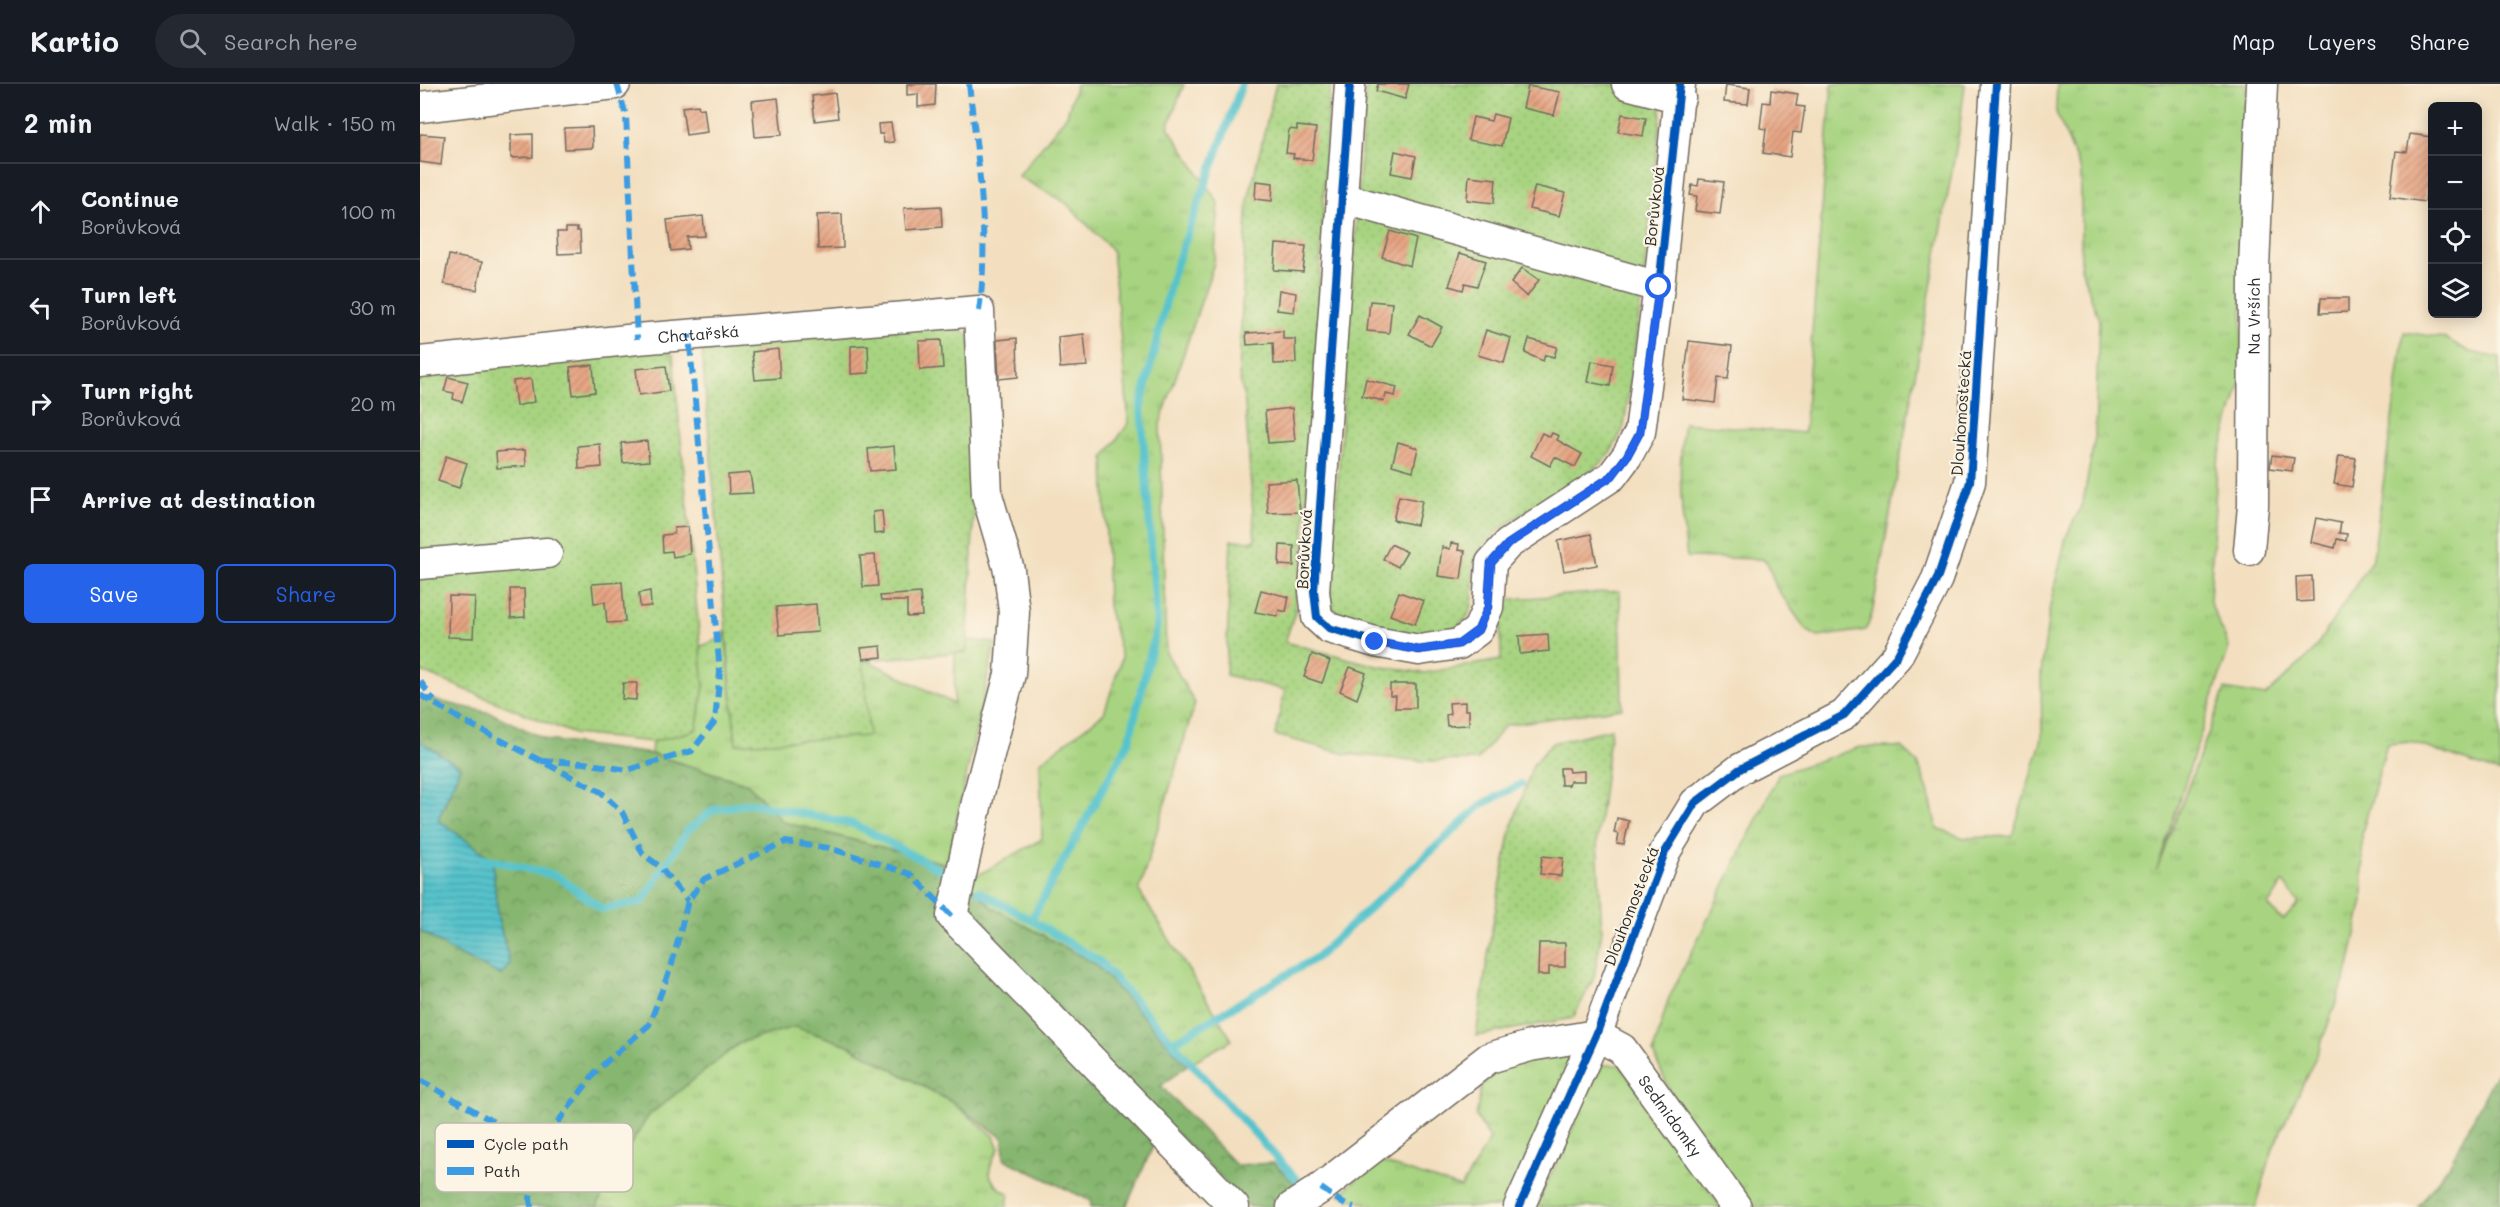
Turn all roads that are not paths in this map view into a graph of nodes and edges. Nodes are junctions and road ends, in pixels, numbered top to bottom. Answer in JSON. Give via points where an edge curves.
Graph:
{"nodes":[{"id":1,"x":615,"y":84,"type":"edge"},
{"id":2,"x":1350,"y":84,"type":"edge"},
{"id":3,"x":1627,"y":84,"type":"edge"},
{"id":4,"x":1996,"y":84,"type":"edge"},
{"id":5,"x":2262,"y":84,"type":"edge"},
{"id":6,"x":1680,"y":91,"type":"edge"},
{"id":7,"x":420,"y":107,"type":"edge"},
{"id":8,"x":1342,"y":198,"type":"junction"},
{"id":9,"x":1659,"y":287,"type":"junction"},
{"id":10,"x":420,"y":362,"type":"edge"},
{"id":11,"x":2249,"y":550,"type":"dead end"},
{"id":12,"x":547,"y":553,"type":"dead end"},
{"id":13,"x":420,"y":564,"type":"edge"},
{"id":14,"x":1596,"y":1035,"type":"junction"},
{"id":15,"x":1234,"y":1207,"type":"edge"},
{"id":16,"x":1292,"y":1207,"type":"edge"},
{"id":17,"x":1519,"y":1207,"type":"edge"},
{"id":18,"x":1737,"y":1207,"type":"edge"}],
"edges":[{"from":1,"to":7,"type":"street"},
{"from":2,"to":8,"type":"street","name":"Borůvková"},
{"from":3,"to":6,"type":"street","name":"Borůvková"},
{"from":4,"to":14,"type":"street","name":"Dlouhomostecká","via":[[1970,482],[1936,579],[1897,656],[1844,715],[1740,769],[1695,803],[1665,852]]},
{"from":5,"to":11,"type":"street","name":"Na Vrších"},
{"from":6,"to":9,"type":"street","name":"Borůvková"},
{"from":8,"to":9,"type":"street"},
{"from":8,"to":9,"type":"street","name":"Borůvková","via":[[1314,591],[1317,617],[1329,628],[1375,642],[1419,650],[1459,644],[1478,630],[1488,607],[1491,563],[1508,544],[1612,476],[1640,432]]},
{"from":10,"to":15,"type":"street","name":"Chatařská","via":[[637,339],[980,311],[987,495],[1009,570],[1014,612],[1010,674],[952,916]]},
{"from":12,"to":13,"type":"street"},
{"from":14,"to":16,"type":"street","via":[[1530,1046],[1489,1058]]},
{"from":14,"to":17,"type":"street","name":"Dlouhomostecká"},
{"from":14,"to":18,"type":"street","name":"Sedmidomky","via":[[1622,1049]]}]}
